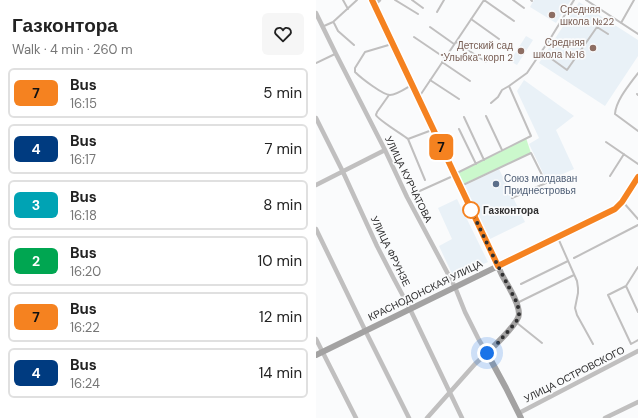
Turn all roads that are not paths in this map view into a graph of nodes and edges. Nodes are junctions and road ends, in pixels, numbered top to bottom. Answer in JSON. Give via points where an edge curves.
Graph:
{"nodes":[{"id":1,"x":343,"y":0,"type":"edge"},
{"id":2,"x":358,"y":0,"type":"edge"},
{"id":3,"x":396,"y":0,"type":"edge"},
{"id":4,"x":412,"y":0,"type":"edge"},
{"id":5,"x":444,"y":0,"type":"edge"},
{"id":6,"x":484,"y":0,"type":"edge"},
{"id":7,"x":513,"y":0,"type":"edge"},
{"id":8,"x":574,"y":0,"type":"edge"},
{"id":9,"x":586,"y":0,"type":"edge"},
{"id":10,"x":634,"y":0,"type":"edge"},
{"id":11,"x":375,"y":1,"type":"edge"},
{"id":12,"x":423,"y":8,"type":"dead end"},
{"id":13,"x":524,"y":8,"type":"dead end"},
{"id":14,"x":348,"y":9,"type":"junction"},
{"id":15,"x":437,"y":12,"type":"dead end"},
{"id":16,"x":316,"y":13,"type":"edge"},
{"id":17,"x":418,"y":14,"type":"dead end"},
{"id":18,"x":471,"y":19,"type":"junction"},
{"id":19,"x":514,"y":21,"type":"dead end"},
{"id":20,"x":333,"y":22,"type":"junction"},
{"id":21,"x":620,"y":23,"type":"junction"},
{"id":22,"x":323,"y":27,"type":"junction"},
{"id":23,"x":430,"y":27,"type":"dead end"},
{"id":24,"x":608,"y":34,"type":"dead end"},
{"id":25,"x":638,"y":34,"type":"edge"},
{"id":26,"x":414,"y":37,"type":"dead end"},
{"id":27,"x":499,"y":39,"type":"dead end"},
{"id":28,"x":393,"y":43,"type":"junction"},
{"id":29,"x":455,"y":43,"type":"junction"},
{"id":30,"x":354,"y":46,"type":"dead end"},
{"id":31,"x":542,"y":52,"type":"junction"},
{"id":32,"x":336,"y":54,"type":"junction"},
{"id":33,"x":445,"y":58,"type":"junction"},
{"id":34,"x":442,"y":62,"type":"junction"},
{"id":35,"x":486,"y":62,"type":"dead end"},
{"id":36,"x":316,"y":63,"type":"edge"},
{"id":37,"x":638,"y":73,"type":"edge"},
{"id":38,"x":430,"y":80,"type":"junction"},
{"id":39,"x":470,"y":81,"type":"dead end"},
{"id":40,"x":412,"y":85,"type":"junction"},
{"id":41,"x":509,"y":86,"type":"junction"},
{"id":42,"x":389,"y":95,"type":"junction"},
{"id":43,"x":418,"y":98,"type":"junction"},
{"id":44,"x":459,"y":99,"type":"dead end"},
{"id":45,"x":491,"y":103,"type":"dead end"},
{"id":46,"x":486,"y":116,"type":"dead end"},
{"id":47,"x":464,"y":117,"type":"dead end"},
{"id":48,"x":316,"y":118,"type":"edge"},
{"id":49,"x":459,"y":129,"type":"dead end"},
{"id":50,"x":433,"y":130,"type":"junction"},
{"id":51,"x":638,"y":131,"type":"edge"},
{"id":52,"x":408,"y":139,"type":"junction"},
{"id":53,"x":606,"y":142,"type":"dead end"},
{"id":54,"x":385,"y":150,"type":"junction"},
{"id":55,"x":502,"y":150,"type":"junction"},
{"id":56,"x":624,"y":154,"type":"junction"},
{"id":57,"x":484,"y":160,"type":"junction"},
{"id":58,"x":476,"y":164,"type":"junction"},
{"id":59,"x":638,"y":164,"type":"edge"},
{"id":60,"x":343,"y":172,"type":"junction"},
{"id":61,"x":454,"y":175,"type":"junction"},
{"id":62,"x":610,"y":176,"type":"dead end"},
{"id":63,"x":638,"y":177,"type":"edge"},
{"id":64,"x":425,"y":180,"type":"dead end"},
{"id":65,"x":316,"y":185,"type":"edge"},
{"id":66,"x":459,"y":186,"type":"junction"},
{"id":67,"x":413,"y":194,"type":"dead end"},
{"id":68,"x":512,"y":198,"type":"dead end"},
{"id":69,"x":622,"y":202,"type":"junction"},
{"id":70,"x":638,"y":219,"type":"edge"},
{"id":71,"x":638,"y":225,"type":"edge"},
{"id":72,"x":316,"y":229,"type":"edge"},
{"id":73,"x":557,"y":237,"type":"junction"},
{"id":74,"x":574,"y":258,"type":"dead end"},
{"id":75,"x":568,"y":262,"type":"junction"},
{"id":76,"x":498,"y":266,"type":"junction"},
{"id":77,"x":638,"y":267,"type":"edge"},
{"id":78,"x":574,"y":276,"type":"junction"},
{"id":79,"x":521,"y":284,"type":"dead end"},
{"id":80,"x":626,"y":286,"type":"junction"},
{"id":81,"x":454,"y":287,"type":"junction"},
{"id":82,"x":517,"y":303,"type":"junction"},
{"id":83,"x":410,"y":309,"type":"junction"},
{"id":84,"x":638,"y":312,"type":"edge"},
{"id":85,"x":516,"y":322,"type":"junction"},
{"id":86,"x":365,"y":330,"type":"junction"},
{"id":87,"x":316,"y":339,"type":"edge"},
{"id":88,"x":638,"y":340,"type":"edge"},
{"id":89,"x":542,"y":343,"type":"dead end"},
{"id":90,"x":593,"y":344,"type":"dead end"},
{"id":91,"x":638,"y":351,"type":"edge"},
{"id":92,"x":322,"y":352,"type":"junction"},
{"id":93,"x":487,"y":353,"type":"junction"},
{"id":94,"x":316,"y":355,"type":"edge"},
{"id":95,"x":450,"y":392,"type":"junction"},
{"id":96,"x":638,"y":402,"type":"edge"},
{"id":97,"x":520,"y":416,"type":"edge"},
{"id":98,"x":356,"y":418,"type":"edge"},
{"id":99,"x":409,"y":418,"type":"edge"},
{"id":100,"x":427,"y":418,"type":"edge"},
{"id":101,"x":462,"y":418,"type":"edge"},
{"id":102,"x":605,"y":418,"type":"edge"}],
"edges":[{"from":1,"to":14,"type":"lane"},
{"from":2,"to":14,"type":"lane"},
{"from":3,"to":17,"type":"lane"},
{"from":4,"to":12,"type":"lane"},
{"from":5,"to":15,"type":"lane"},
{"from":6,"to":18,"type":"lane"},
{"from":6,"to":19,"type":"lane"},
{"from":7,"to":13,"type":"lane"},
{"from":8,"to":31,"type":"lane"},
{"from":9,"to":21,"type":"lane"},
{"from":10,"to":21,"type":"lane"},
{"from":11,"to":28,"type":"street"},
{"from":14,"to":20,"type":"lane"},
{"from":16,"to":22,"type":"street","name":"УЛИЦА КУРЧАТОВА"},
{"from":18,"to":27,"type":"lane"},
{"from":18,"to":29,"type":"lane"},
{"from":20,"to":22,"type":"lane"},
{"from":20,"to":30,"type":"lane","via":[[338,31]]},
{"from":21,"to":25,"type":"lane"},
{"from":22,"to":32,"type":"street","name":"УЛИЦА КУРЧАТОВА"},
{"from":23,"to":29,"type":"lane"},
{"from":24,"to":31,"type":"lane","via":[[597,27],[567,70]]},
{"from":26,"to":33,"type":"lane"},
{"from":28,"to":40,"type":"street"},
{"from":28,"to":42,"type":"lane","via":[[365,52],[355,68],[359,76]]},
{"from":29,"to":33,"type":"lane"},
{"from":29,"to":35,"type":"lane"},
{"from":31,"to":41,"type":"lane","via":[[527,73]]},
{"from":32,"to":36,"type":"lane"},
{"from":32,"to":54,"type":"street","name":"УЛИЦА КУРЧАТОВА"},
{"from":33,"to":34,"type":"lane"},
{"from":34,"to":38,"type":"lane"},
{"from":34,"to":39,"type":"lane"},
{"from":37,"to":51,"type":"lane","via":[[618,103],[615,114]]},
{"from":38,"to":43,"type":"lane"},
{"from":38,"to":44,"type":"lane"},
{"from":40,"to":42,"type":"lane"},
{"from":40,"to":43,"type":"street"},
{"from":41,"to":45,"type":"lane"},
{"from":41,"to":55,"type":"lane","via":[[531,136]]},
{"from":42,"to":52,"type":"lane","via":[[377,116]]},
{"from":43,"to":50,"type":"street"},
{"from":46,"to":55,"type":"lane"},
{"from":47,"to":57,"type":"lane"},
{"from":48,"to":60,"type":"street","name":"УЛИЦА ФРУНЗЕ"},
{"from":49,"to":58,"type":"lane"},
{"from":50,"to":52,"type":"lane"},
{"from":50,"to":61,"type":"street"},
{"from":52,"to":64,"type":"lane"},
{"from":53,"to":56,"type":"lane"},
{"from":54,"to":60,"type":"street"},
{"from":54,"to":81,"type":"street","name":"УЛИЦА КУРЧАТОВА","via":[[406,197]]},
{"from":55,"to":57,"type":"lane"},
{"from":56,"to":59,"type":"lane"},
{"from":56,"to":62,"type":"lane"},
{"from":57,"to":58,"type":"lane"},
{"from":58,"to":61,"type":"lane"},
{"from":60,"to":65,"type":"street"},
{"from":60,"to":83,"type":"street","name":"УЛИЦА ФРУНЗЕ"},
{"from":61,"to":66,"type":"street"},
{"from":61,"to":67,"type":"lane"},
{"from":63,"to":69,"type":"street","name":"КРАСНОДОНСКАЯ УЛИЦА"},
{"from":66,"to":68,"type":"lane","via":[[531,153],[546,183]]},
{"from":66,"to":76,"type":"street"},
{"from":69,"to":70,"type":"lane"},
{"from":69,"to":73,"type":"street","name":"КРАСНОДОНСКАЯ УЛИЦА","via":[[615,209]]},
{"from":71,"to":74,"type":"lane"},
{"from":72,"to":86,"type":"street"},
{"from":73,"to":75,"type":"lane"},
{"from":73,"to":76,"type":"street","name":"КРАСНОДОНСКАЯ УЛИЦА"},
{"from":75,"to":78,"type":"lane"},
{"from":75,"to":79,"type":"lane"},
{"from":76,"to":81,"type":"street","name":"КРАСНОДОНСКАЯ УЛИЦА"},
{"from":76,"to":82,"type":"street"},
{"from":77,"to":80,"type":"lane"},
{"from":78,"to":82,"type":"lane"},
{"from":78,"to":90,"type":"lane","via":[[578,288],[575,308]]},
{"from":80,"to":84,"type":"lane"},
{"from":80,"to":88,"type":"lane","via":[[608,295],[631,344]]},
{"from":81,"to":83,"type":"street","name":"КРАСНОДОНСКАЯ УЛИЦА"},
{"from":81,"to":93,"type":"street","name":"УЛИЦА КУРЧАТОВА"},
{"from":82,"to":85,"type":"street","via":[[519,316]]},
{"from":83,"to":86,"type":"street","name":"КРАСНОДОНСКАЯ УЛИЦА"},
{"from":83,"to":95,"type":"street","name":"УЛИЦА ФРУНЗЕ"},
{"from":85,"to":89,"type":"lane"},
{"from":85,"to":93,"type":"street"},
{"from":86,"to":92,"type":"street","name":"КРАСНОДОНСКАЯ УЛИЦА"},
{"from":86,"to":99,"type":"street"},
{"from":87,"to":92,"type":"street"},
{"from":91,"to":97,"type":"street","name":"УЛИЦА ОСТРОВСКОГО"},
{"from":92,"to":94,"type":"street","name":"КРАСНОДОНСКАЯ УЛИЦА"},
{"from":92,"to":98,"type":"street"},
{"from":93,"to":95,"type":"street"},
{"from":93,"to":97,"type":"street"},
{"from":95,"to":100,"type":"street"},
{"from":95,"to":101,"type":"street","name":"УЛИЦА ФРУНЗЕ"},
{"from":96,"to":102,"type":"street"}]}
